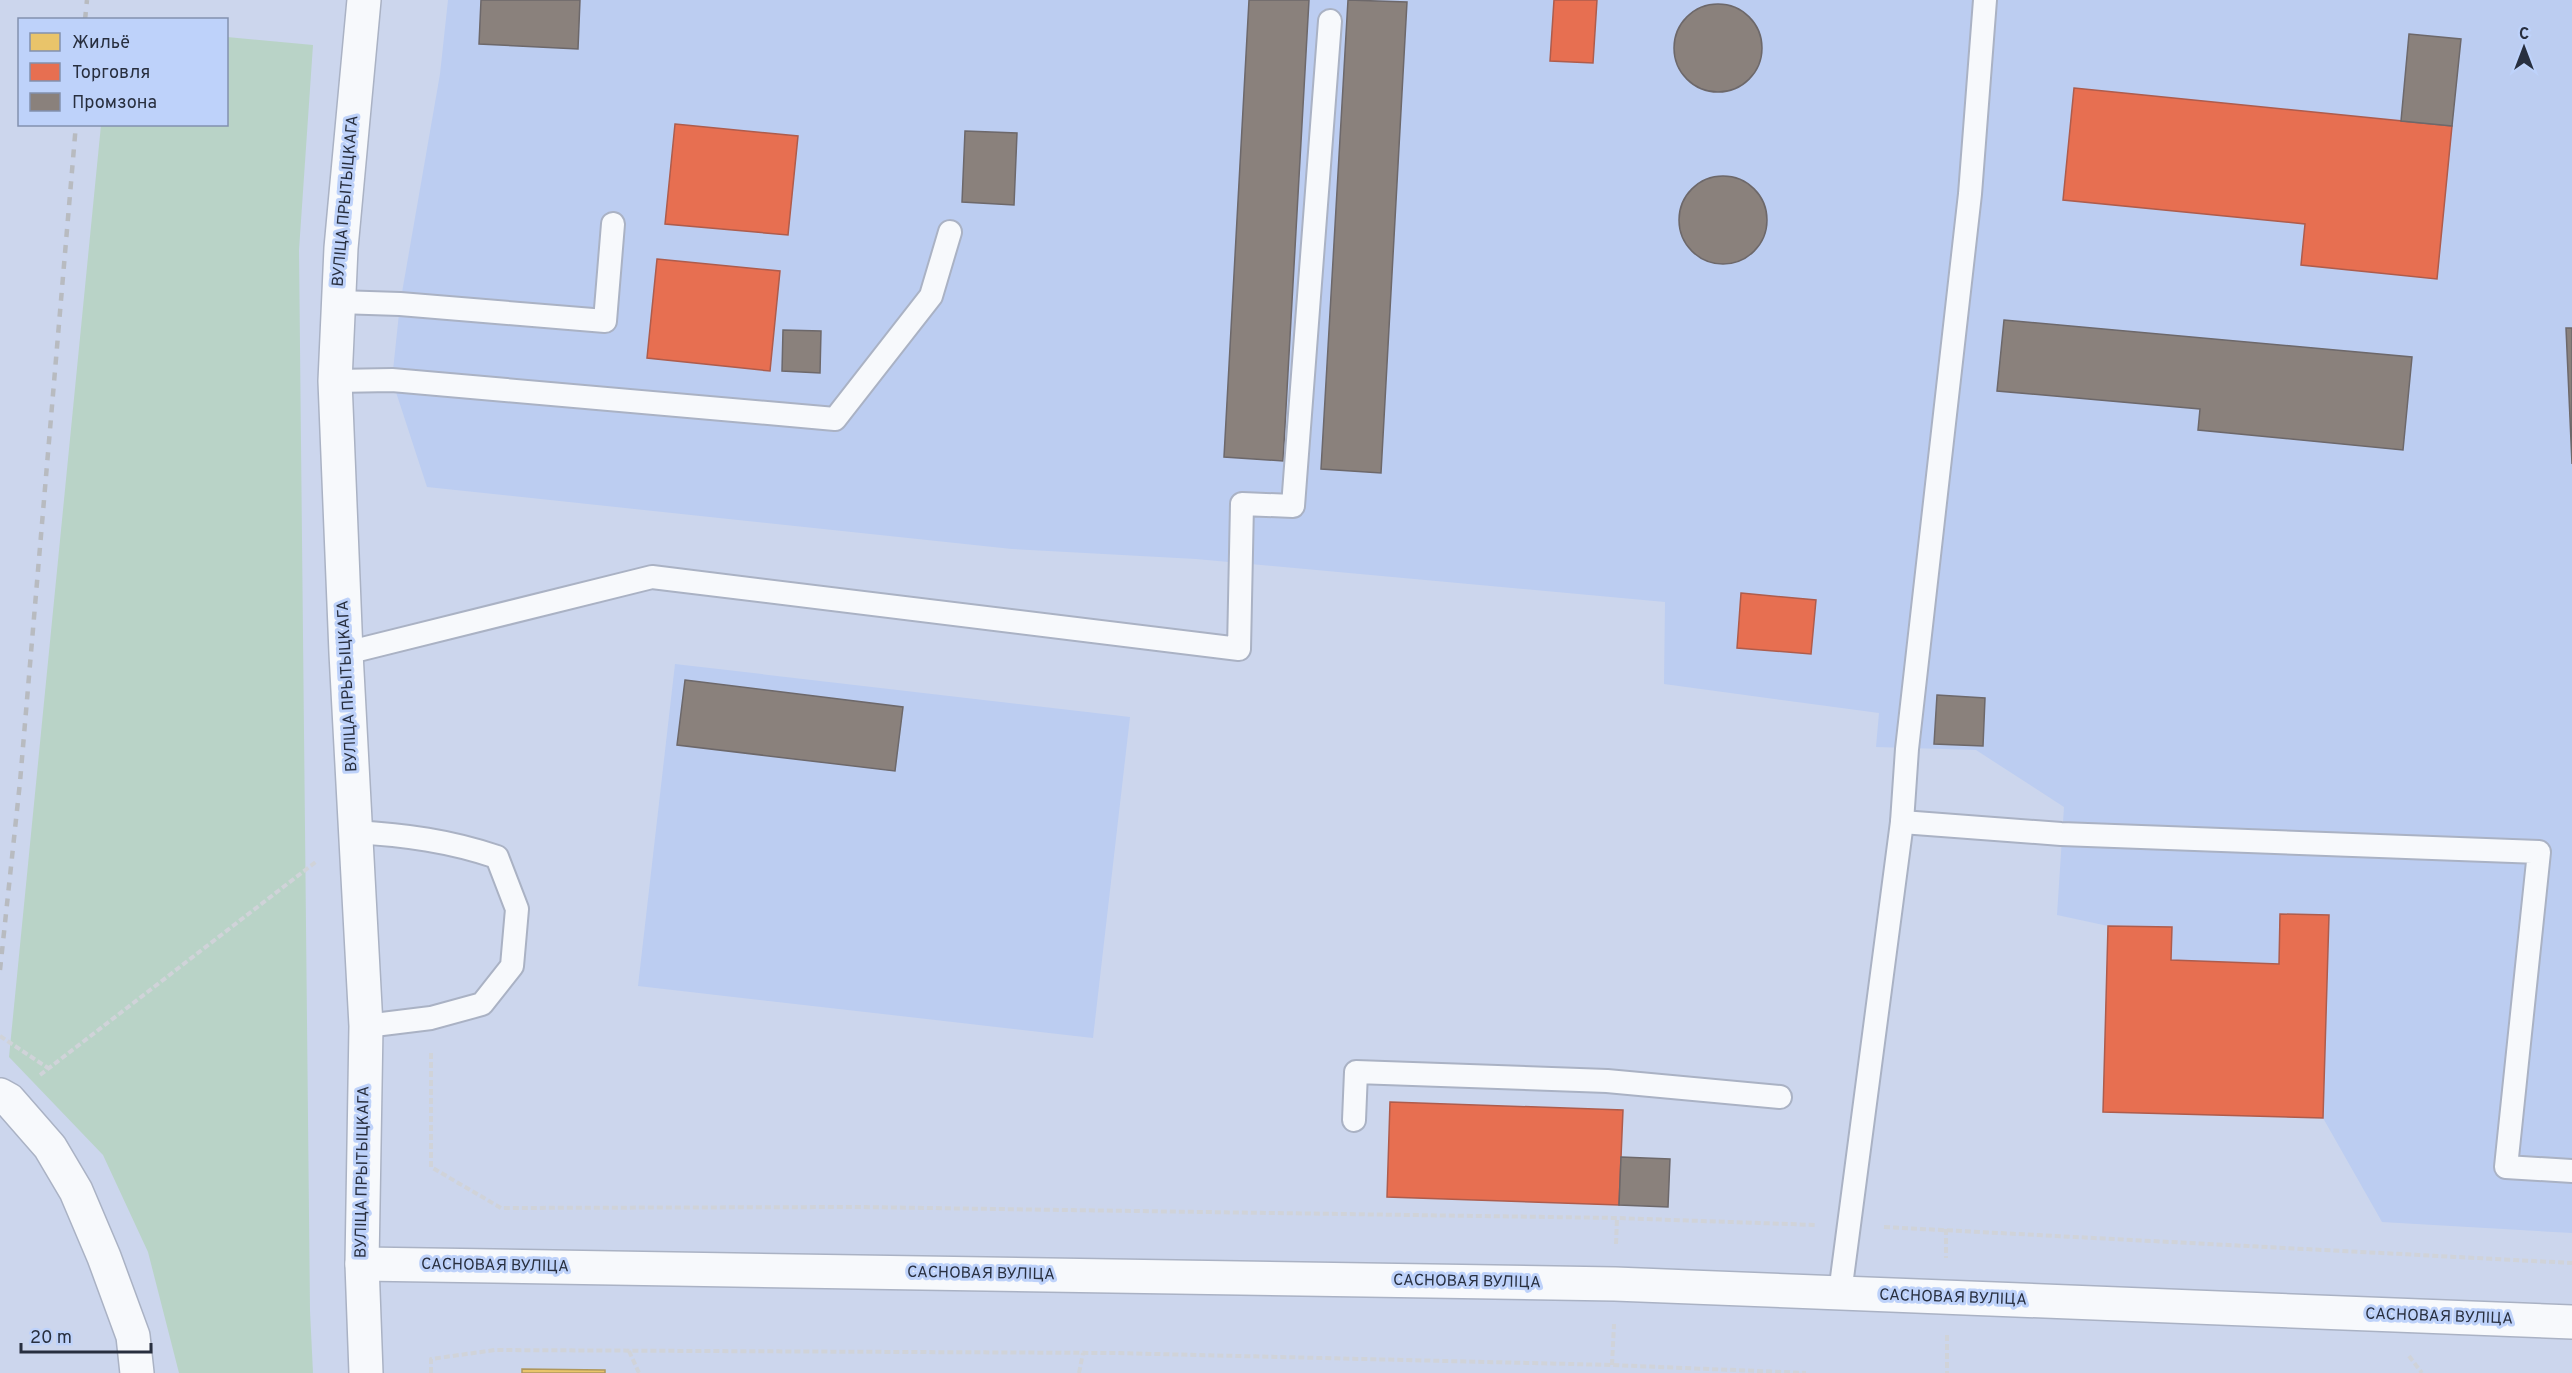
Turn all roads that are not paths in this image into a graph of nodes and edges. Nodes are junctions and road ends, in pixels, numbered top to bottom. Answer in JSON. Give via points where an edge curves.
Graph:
{"nodes":[{"id":1,"x":364,"y":0,"type":"edge"},
{"id":2,"x":1984,"y":0,"type":"edge"},
{"id":3,"x":1330,"y":21,"type":"dead end"},
{"id":4,"x":613,"y":224,"type":"dead end"},
{"id":5,"x":950,"y":232,"type":"dead end"},
{"id":6,"x":338,"y":302,"type":"junction"},
{"id":7,"x":335,"y":381,"type":"junction"},
{"id":8,"x":346,"y":653,"type":"junction"},
{"id":9,"x":1902,"y":822,"type":"junction"},
{"id":10,"x":356,"y":832,"type":"junction"},
{"id":11,"x":366,"y":1026,"type":"junction"},
{"id":12,"x":1780,"y":1097,"type":"dead end"},
{"id":13,"x":4,"y":1098,"type":"edge"},
{"id":14,"x":1354,"y":1120,"type":"dead end"},
{"id":15,"x":2572,"y":1171,"type":"edge"},
{"id":16,"x":362,"y":1264,"type":"junction"},
{"id":17,"x":1840,"y":1293,"type":"junction"},
{"id":18,"x":2572,"y":1322,"type":"edge"},
{"id":19,"x":137,"y":1373,"type":"edge"},
{"id":20,"x":366,"y":1373,"type":"edge"}],
"edges":[{"from":1,"to":6,"type":"street","name":"ВУЛІЦА ПРЫТЫЦКАГА"},
{"from":2,"to":9,"type":"lane","via":[[1970,194]]},
{"from":3,"to":8,"type":"lane","via":[[1293,506],[1242,504],[1239,649],[652,577]]},
{"from":4,"to":6,"type":"lane","via":[[605,321]]},
{"from":5,"to":7,"type":"lane","via":[[931,296],[835,418],[392,380]]},
{"from":6,"to":7,"type":"street","name":"ВУЛІЦА ПРЫТЫЦКАГА"},
{"from":7,"to":8,"type":"street","name":"ВУЛІЦА ПРЫТЫЦКАГА"},
{"from":8,"to":10,"type":"street","name":"ВУЛІЦА ПРЫТЫЦКАГА"},
{"from":9,"to":15,"type":"lane","via":[[2061,834],[2539,852],[2506,1167]]},
{"from":9,"to":17,"type":"lane"},
{"from":10,"to":11,"type":"street","name":"ВУЛІЦА ПРЫТЫЦКАГА"},
{"from":10,"to":11,"type":"lane","via":[[408,835],[461,845],[497,857],[517,909],[512,966],[482,1004],[431,1018]]},
{"from":11,"to":16,"type":"street","name":"ВУЛІЦА ПРЫТЫЦКАГА"},
{"from":12,"to":14,"type":"lane","via":[[1607,1081],[1356,1072]]},
{"from":13,"to":19,"type":"street","via":[[50,1147],[76,1191],[133,1336]]},
{"from":16,"to":17,"type":"street","name":"САСНОВАЯ ВУЛІЦА","via":[[1615,1284]]},
{"from":16,"to":20,"type":"street","name":"ВУЛІЦА ПРЫТЫЦКАГА"},
{"from":17,"to":18,"type":"street","name":"САСНОВАЯ ВУЛІЦА"}]}
